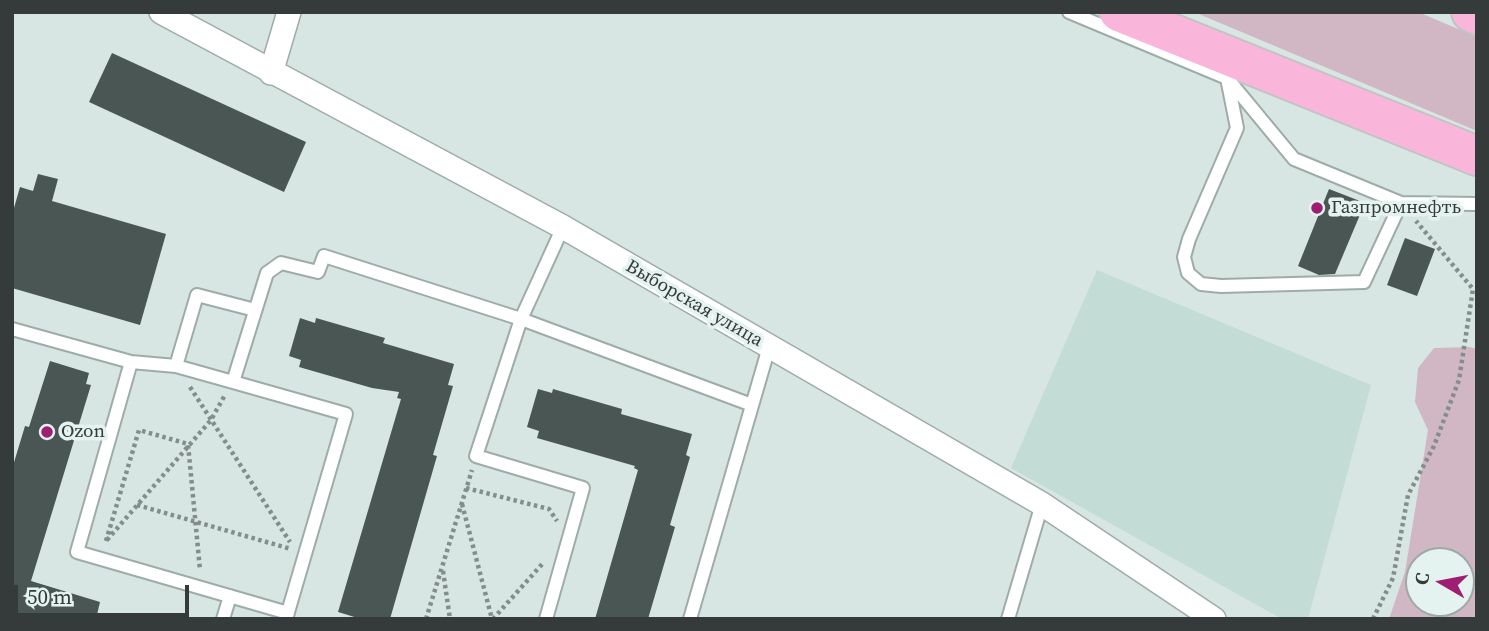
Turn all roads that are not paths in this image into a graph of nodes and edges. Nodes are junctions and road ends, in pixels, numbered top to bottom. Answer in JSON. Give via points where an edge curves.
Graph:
{"nodes":[{"id":1,"x":161,"y":12,"type":"edge"},
{"id":2,"x":289,"y":12,"type":"edge"},
{"id":3,"x":1069,"y":12,"type":"edge"},
{"id":4,"x":1119,"y":12,"type":"edge"},
{"id":5,"x":1471,"y":12,"type":"edge"},
{"id":6,"x":1477,"y":15,"type":"edge"},
{"id":7,"x":271,"y":73,"type":"junction"},
{"id":8,"x":1227,"y":78,"type":"junction"},
{"id":9,"x":1477,"y":156,"type":"edge"},
{"id":10,"x":1401,"y":203,"type":"junction"},
{"id":11,"x":1477,"y":204,"type":"edge"},
{"id":12,"x":563,"y":227,"type":"junction"},
{"id":13,"x":255,"y":310,"type":"junction"},
{"id":14,"x":521,"y":319,"type":"junction"},
{"id":15,"x":12,"y":329,"type":"edge"},
{"id":16,"x":769,"y":347,"type":"junction"},
{"id":17,"x":131,"y":362,"type":"junction"},
{"id":18,"x":176,"y":366,"type":"junction"},
{"id":19,"x":233,"y":382,"type":"junction"},
{"id":20,"x":752,"y":405,"type":"junction"},
{"id":21,"x":1042,"y":504,"type":"junction"},
{"id":22,"x":230,"y":596,"type":"junction"},
{"id":23,"x":287,"y":616,"type":"edge"},
{"id":24,"x":223,"y":619,"type":"edge"},
{"id":25,"x":546,"y":619,"type":"edge"},
{"id":26,"x":690,"y":619,"type":"edge"},
{"id":27,"x":1008,"y":619,"type":"edge"},
{"id":28,"x":1214,"y":619,"type":"edge"}],
"edges":[{"from":1,"to":7,"type":"street","name":"Выборская улица"},
{"from":2,"to":7,"type":"street"},
{"from":3,"to":8,"type":"lane"},
{"from":4,"to":9,"type":"highway"},
{"from":5,"to":6,"type":"highway"},
{"from":7,"to":12,"type":"street","name":"Выборская улица"},
{"from":8,"to":10,"type":"lane","via":[[1294,159]]},
{"from":8,"to":10,"type":"lane","via":[[1237,128],[1184,257],[1188,272],[1201,284],[1364,282]]},
{"from":10,"to":11,"type":"lane"},
{"from":12,"to":14,"type":"lane"},
{"from":12,"to":16,"type":"street","name":"Выборская улица"},
{"from":13,"to":14,"type":"lane","via":[[267,273],[281,263],[318,272],[324,256]]},
{"from":13,"to":18,"type":"lane","via":[[197,295]]},
{"from":13,"to":19,"type":"lane"},
{"from":14,"to":20,"type":"lane"},
{"from":14,"to":25,"type":"lane","via":[[476,456],[583,488]]},
{"from":15,"to":17,"type":"lane"},
{"from":16,"to":20,"type":"lane"},
{"from":16,"to":21,"type":"street","name":"Выборская улица"},
{"from":17,"to":18,"type":"lane"},
{"from":17,"to":22,"type":"lane","via":[[77,552]]},
{"from":18,"to":19,"type":"lane"},
{"from":19,"to":23,"type":"lane","via":[[346,414]]},
{"from":20,"to":26,"type":"lane"},
{"from":21,"to":27,"type":"lane"},
{"from":21,"to":28,"type":"street","name":"Выборская улица"},
{"from":22,"to":23,"type":"lane"},
{"from":22,"to":24,"type":"lane"}]}
